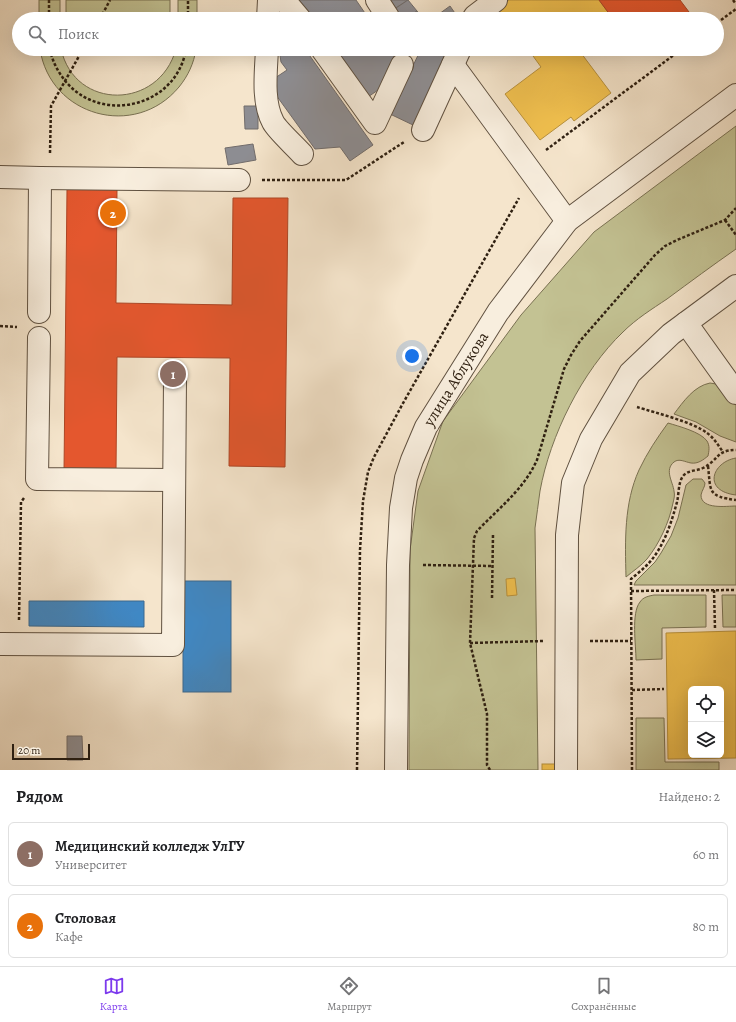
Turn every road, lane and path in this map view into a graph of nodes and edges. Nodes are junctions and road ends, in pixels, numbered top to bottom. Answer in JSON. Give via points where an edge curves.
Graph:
{"nodes":[{"id":1,"x":49,"y":0,"type":"edge"},
{"id":2,"x":110,"y":0,"type":"edge"},
{"id":3,"x":188,"y":0,"type":"edge"},
{"id":4,"x":269,"y":0,"type":"edge"},
{"id":5,"x":284,"y":0,"type":"edge"},
{"id":6,"x":496,"y":0,"type":"edge"},
{"id":7,"x":733,"y":0,"type":"edge"},
{"id":8,"x":736,"y":4,"type":"edge"},
{"id":9,"x":736,"y":9,"type":"edge"},
{"id":10,"x":49,"y":12,"type":"edge"},
{"id":11,"x":104,"y":12,"type":"edge"},
{"id":12,"x":188,"y":12,"type":"edge"},
{"id":13,"x":268,"y":12,"type":"edge"},
{"id":14,"x":294,"y":12,"type":"edge"},
{"id":15,"x":480,"y":12,"type":"edge"},
{"id":16,"x":724,"y":18,"type":"edge"},
{"id":17,"x":52,"y":56,"type":"edge"},
{"id":18,"x":79,"y":56,"type":"edge"},
{"id":19,"x":184,"y":56,"type":"edge"},
{"id":20,"x":267,"y":56,"type":"edge"},
{"id":21,"x":327,"y":56,"type":"edge"},
{"id":22,"x":673,"y":56,"type":"edge"},
{"id":23,"x":456,"y":57,"type":"edge"},
{"id":24,"x":402,"y":65,"type":"dead end"},
{"id":25,"x":65,"y":81,"type":"junction"},
{"id":26,"x":736,"y":95,"type":"edge"},
{"id":27,"x":422,"y":130,"type":"joint"},
{"id":28,"x":302,"y":154,"type":"dead end"},
{"id":29,"x":526,"y":165,"type":"junction"},
{"id":30,"x":0,"y":177,"type":"edge"},
{"id":31,"x":45,"y":178,"type":"junction"},
{"id":32,"x":239,"y":180,"type":"joint"},
{"id":33,"x":520,"y":196,"type":"dead end"},
{"id":34,"x":736,"y":208,"type":"edge"},
{"id":35,"x":725,"y":220,"type":"junction"},
{"id":36,"x":567,"y":221,"type":"junction"},
{"id":37,"x":736,"y":235,"type":"edge"},
{"id":38,"x":736,"y":286,"type":"edge"},
{"id":39,"x":39,"y":312,"type":"dead end"},
{"id":40,"x":686,"y":323,"type":"junction"},
{"id":41,"x":38,"y":338,"type":"dead end"},
{"id":42,"x":175,"y":378,"type":"dead end"},
{"id":43,"x":736,"y":392,"type":"edge"},
{"id":44,"x":614,"y":400,"type":"junction"},
{"id":45,"x":736,"y":450,"type":"edge"},
{"id":46,"x":723,"y":452,"type":"junction"},
{"id":47,"x":708,"y":466,"type":"junction"},
{"id":48,"x":37,"y":480,"type":"junction"},
{"id":49,"x":174,"y":480,"type":"junction"},
{"id":50,"x":736,"y":500,"type":"edge"},
{"id":51,"x":493,"y":534,"type":"dead end"},
{"id":52,"x":398,"y":565,"type":"junction"},
{"id":53,"x":472,"y":565,"type":"junction"},
{"id":54,"x":492,"y":566,"type":"junction"},
{"id":55,"x":714,"y":590,"type":"junction"},
{"id":56,"x":736,"y":590,"type":"edge"},
{"id":57,"x":631,"y":591,"type":"junction"},
{"id":58,"x":492,"y":598,"type":"dead end"},
{"id":59,"x":715,"y":629,"type":"dead end"},
{"id":60,"x":536,"y":640,"type":"dead end"},
{"id":61,"x":470,"y":643,"type":"junction"},
{"id":62,"x":9,"y":644,"type":"edge"},
{"id":63,"x":664,"y":689,"type":"dead end"},
{"id":64,"x":632,"y":690,"type":"junction"},
{"id":65,"x":357,"y":770,"type":"edge"},
{"id":66,"x":396,"y":770,"type":"edge"},
{"id":67,"x":490,"y":770,"type":"edge"},
{"id":68,"x":566,"y":770,"type":"edge"},
{"id":69,"x":632,"y":770,"type":"edge"}],
"edges":[{"from":1,"to":10,"type":"path"},
{"from":2,"to":11,"type":"path"},
{"from":3,"to":12,"type":"path"},
{"from":4,"to":13,"type":"street"},
{"from":5,"to":14,"type":"street"},
{"from":6,"to":15,"type":"street"},
{"from":7,"to":8,"type":"path"},
{"from":9,"to":16,"type":"path"},
{"from":17,"to":25,"type":"path"},
{"from":18,"to":25,"type":"path"},
{"from":19,"to":25,"type":"path","via":[[176,75],[168,84],[154,96],[138,103],[117,106],[97,102],[77,92]]},
{"from":20,"to":28,"type":"street","via":[[267,104],[273,123]]},
{"from":21,"to":24,"type":"street","via":[[375,123]]},
{"from":22,"to":29,"type":"path"},
{"from":23,"to":27,"type":"street"},
{"from":23,"to":29,"type":"street"},
{"from":25,"to":31,"type":"path","via":[[51,106]]},
{"from":26,"to":36,"type":"street","name":"улица Аблукова"},
{"from":27,"to":32,"type":"path","via":[[346,180]]},
{"from":29,"to":36,"type":"street"},
{"from":30,"to":31,"type":"street"},
{"from":31,"to":32,"type":"street"},
{"from":31,"to":39,"type":"street"},
{"from":33,"to":65,"type":"path","via":[[402,405],[368,472],[363,501],[360,550]]},
{"from":34,"to":35,"type":"path"},
{"from":35,"to":37,"type":"path"},
{"from":35,"to":53,"type":"path","via":[[677,240],[654,255],[580,342],[564,369],[532,471],[520,488],[477,531]]},
{"from":36,"to":52,"type":"street","name":"улица Аблукова","via":[[498,312],[426,426],[406,478],[401,508]]},
{"from":38,"to":40,"type":"street"},
{"from":40,"to":43,"type":"street"},
{"from":40,"to":44,"type":"street","via":[[630,373]]},
{"from":41,"to":48,"type":"street"},
{"from":42,"to":49,"type":"street"},
{"from":44,"to":46,"type":"path","via":[[697,427],[711,436]]},
{"from":44,"to":68,"type":"street","via":[[591,439],[573,483],[567,536]]},
{"from":45,"to":46,"type":"path"},
{"from":46,"to":47,"type":"path"},
{"from":47,"to":50,"type":"path","via":[[713,494]]},
{"from":47,"to":57,"type":"path","via":[[683,476],[674,516],[667,533],[648,565],[631,579]]},
{"from":48,"to":49,"type":"street"},
{"from":48,"to":62,"type":"path","via":[[20,502]]},
{"from":49,"to":62,"type":"street","via":[[172,645]]},
{"from":51,"to":54,"type":"path"},
{"from":52,"to":53,"type":"path"},
{"from":52,"to":66,"type":"street","name":"улица Аблукова"},
{"from":53,"to":54,"type":"path"},
{"from":53,"to":61,"type":"path"},
{"from":54,"to":58,"type":"path"},
{"from":55,"to":56,"type":"path"},
{"from":55,"to":57,"type":"path"},
{"from":55,"to":59,"type":"path"},
{"from":57,"to":64,"type":"path"},
{"from":60,"to":61,"type":"path"},
{"from":61,"to":67,"type":"path","via":[[487,714],[487,765]]},
{"from":63,"to":64,"type":"path"},
{"from":64,"to":69,"type":"path"}]}
